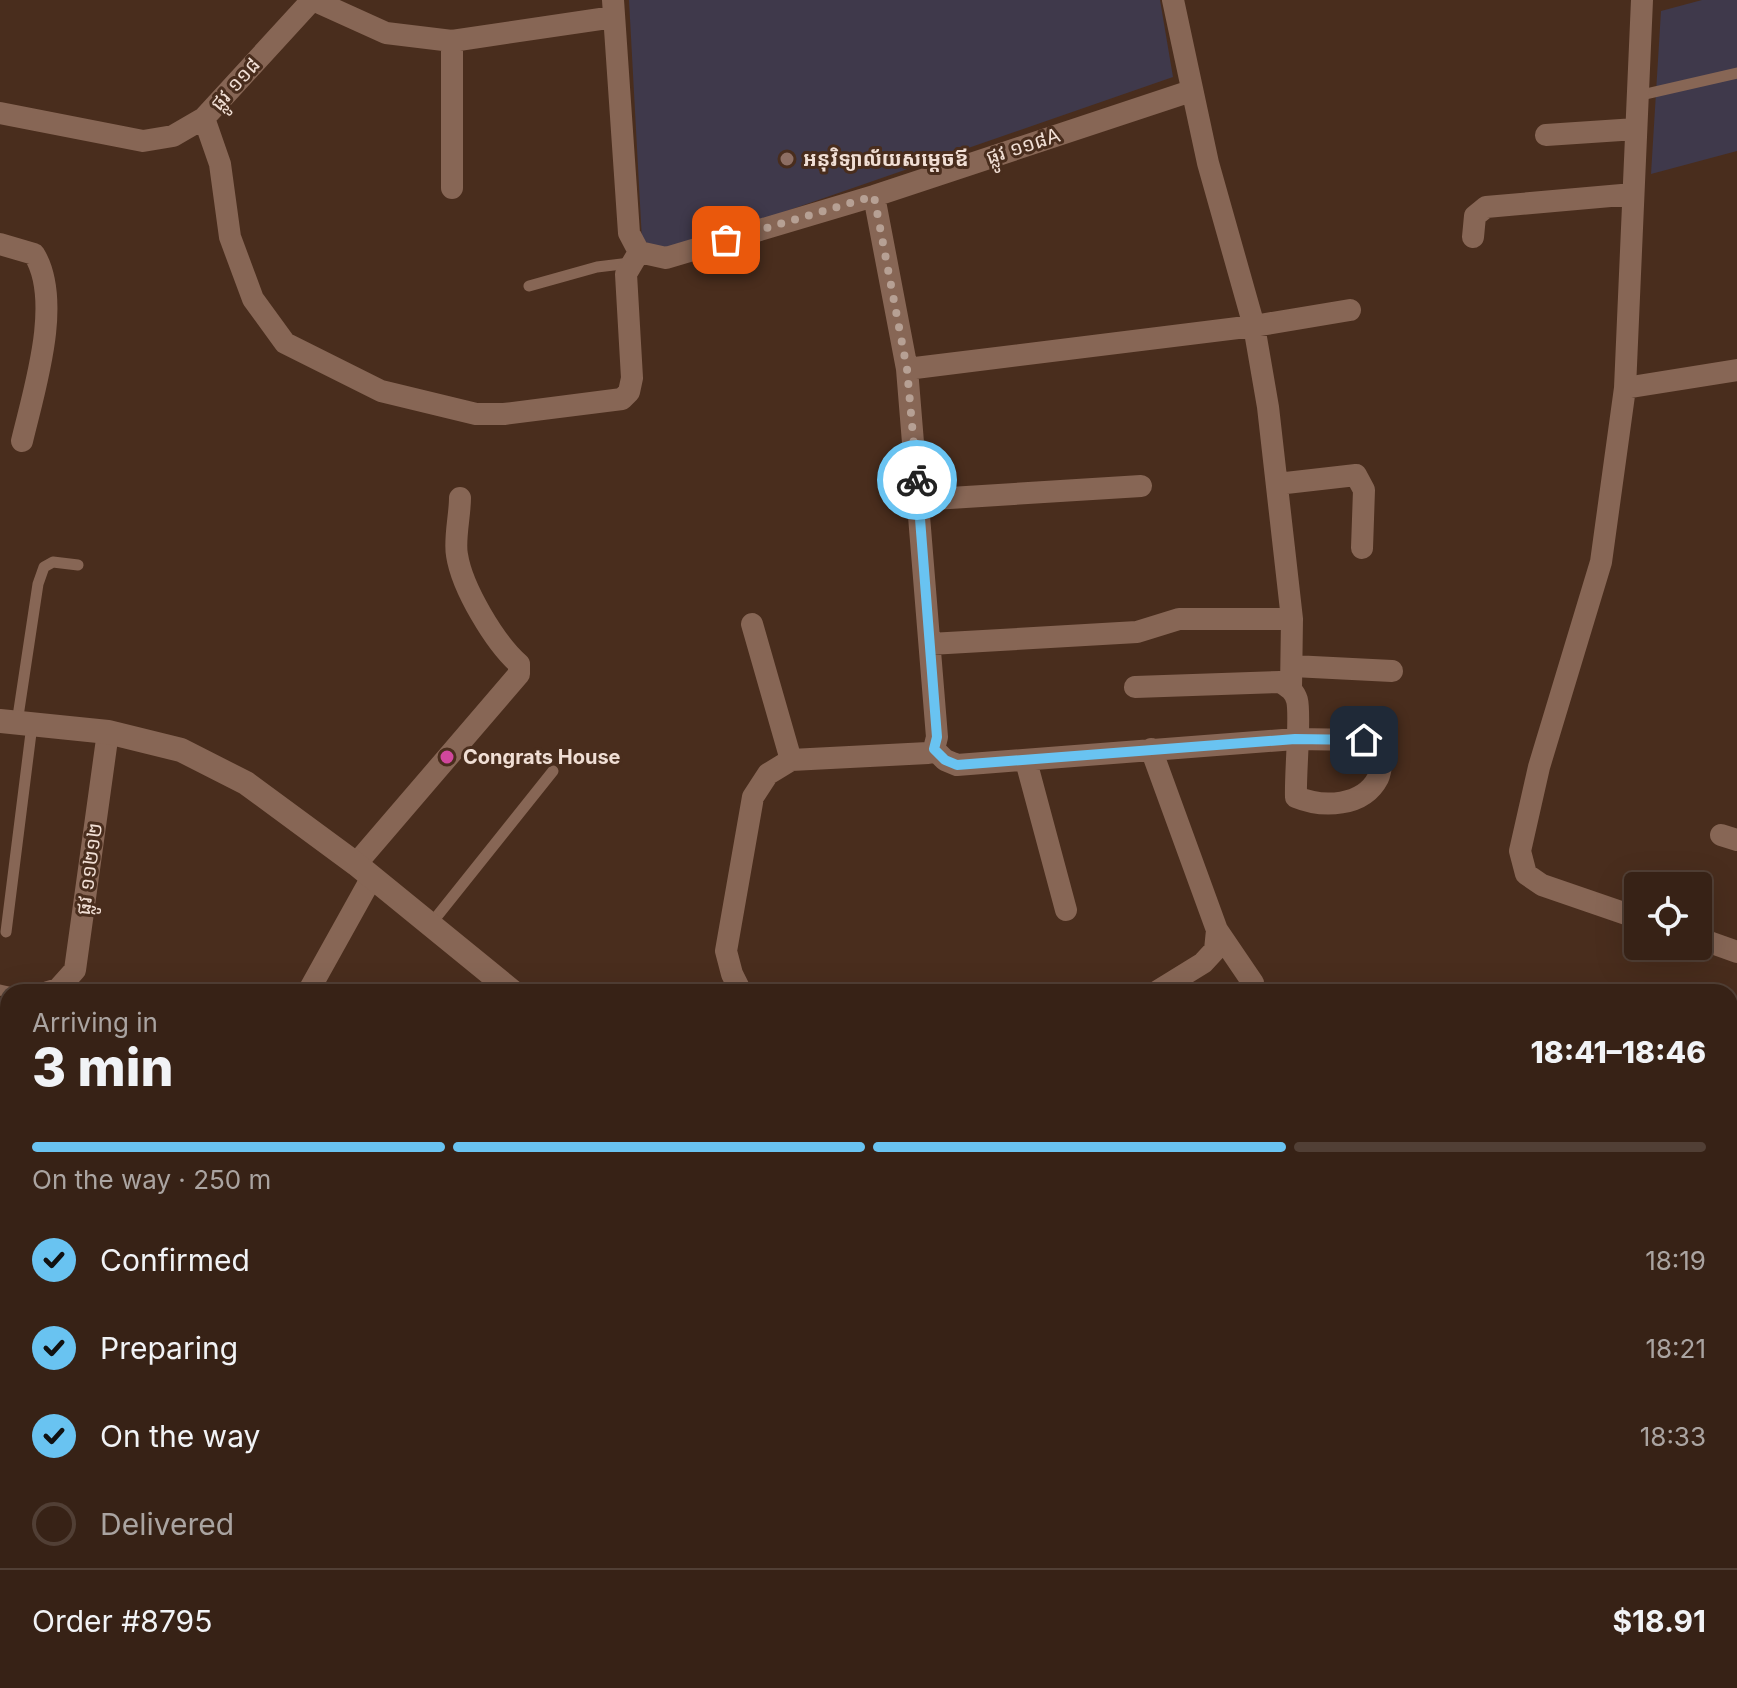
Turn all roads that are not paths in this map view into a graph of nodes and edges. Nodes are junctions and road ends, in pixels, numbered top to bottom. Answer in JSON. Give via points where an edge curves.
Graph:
{"nodes":[{"id":1,"x":313,"y":0,"type":"edge"},
{"id":2,"x":1173,"y":0,"type":"edge"},
{"id":3,"x":1642,"y":0,"type":"edge"},
{"id":4,"x":613,"y":8,"type":"edge"},
{"id":5,"x":452,"y":41,"type":"junction"},
{"id":6,"x":1737,"y":73,"type":"edge"},
{"id":7,"x":1191,"y":91,"type":"junction"},
{"id":8,"x":1637,"y":96,"type":"junction"},
{"id":9,"x":0,"y":113,"type":"edge"},
{"id":10,"x":204,"y":118,"type":"junction"},
{"id":11,"x":1636,"y":129,"type":"junction"},
{"id":12,"x":1546,"y":135,"type":"dead end"},
{"id":13,"x":452,"y":188,"type":"dead end"},
{"id":14,"x":1633,"y":194,"type":"junction"},
{"id":15,"x":874,"y":196,"type":"junction"},
{"id":16,"x":1473,"y":237,"type":"dead end"},
{"id":17,"x":0,"y":244,"type":"edge"},
{"id":18,"x":635,"y":257,"type":"junction"},
{"id":19,"x":529,"y":286,"type":"dead end"},
{"id":20,"x":1350,"y":310,"type":"dead end"},
{"id":21,"x":1254,"y":326,"type":"junction"},
{"id":22,"x":907,"y":369,"type":"junction"},
{"id":23,"x":1737,"y":370,"type":"edge"},
{"id":24,"x":1625,"y":388,"type":"junction"},
{"id":25,"x":22,"y":441,"type":"dead end"},
{"id":26,"x":1277,"y":484,"type":"junction"},
{"id":27,"x":1141,"y":486,"type":"dead end"},
{"id":28,"x":460,"y":498,"type":"dead end"},
{"id":29,"x":918,"y":500,"type":"junction"},
{"id":30,"x":1362,"y":548,"type":"dead end"},
{"id":31,"x":78,"y":565,"type":"dead end"},
{"id":32,"x":1292,"y":619,"type":"junction"},
{"id":33,"x":752,"y":624,"type":"dead end"},
{"id":34,"x":930,"y":644,"type":"junction"},
{"id":35,"x":1392,"y":671,"type":"dead end"},
{"id":36,"x":1292,"y":677,"type":"junction"},
{"id":37,"x":1135,"y":687,"type":"dead end"},
{"id":38,"x":16,"y":723,"type":"edge"},
{"id":39,"x":108,"y":732,"type":"junction"},
{"id":40,"x":934,"y":749,"type":"junction"},
{"id":41,"x":1151,"y":749,"type":"junction"},
{"id":42,"x":791,"y":760,"type":"junction"},
{"id":43,"x":1026,"y":761,"type":"junction"},
{"id":44,"x":553,"y":771,"type":"dead end"},
{"id":45,"x":364,"y":870,"type":"junction"},
{"id":46,"x":1066,"y":910,"type":"dead end"},
{"id":47,"x":1624,"y":913,"type":"edge"},
{"id":48,"x":429,"y":926,"type":"junction"},
{"id":49,"x":1217,"y":930,"type":"junction"},
{"id":50,"x":6,"y":932,"type":"dead end"},
{"id":51,"x":1712,"y":943,"type":"edge"},
{"id":52,"x":1737,"y":952,"type":"edge"},
{"id":53,"x":1253,"y":983,"type":"dead end"},
{"id":54,"x":63,"y":984,"type":"edge"},
{"id":55,"x":312,"y":984,"type":"edge"},
{"id":56,"x":503,"y":984,"type":"edge"},
{"id":57,"x":737,"y":984,"type":"edge"},
{"id":58,"x":1169,"y":984,"type":"edge"}],
"edges":[{"from":1,"to":5,"type":"street","via":[[386,33]]},
{"from":1,"to":10,"type":"street","name":"ផ្លូវ ១១៨"},
{"from":2,"to":7,"type":"street"},
{"from":3,"to":8,"type":"street"},
{"from":4,"to":5,"type":"street"},
{"from":4,"to":18,"type":"street"},
{"from":5,"to":13,"type":"street"},
{"from":6,"to":8,"type":"lane"},
{"from":7,"to":15,"type":"street","name":"ផ្លូវ ១១៨A"},
{"from":7,"to":21,"type":"street"},
{"from":8,"to":11,"type":"street"},
{"from":9,"to":10,"type":"street","name":"ផ្លូវ ១១៨","via":[[143,141],[173,136]]},
{"from":10,"to":18,"type":"street","via":[[220,164],[230,237],[253,299],[285,343],[381,391],[476,414],[622,399],[632,378],[626,274]]},
{"from":11,"to":12,"type":"street"},
{"from":11,"to":14,"type":"street"},
{"from":14,"to":16,"type":"street","via":[[1486,207],[1475,216]]},
{"from":14,"to":24,"type":"street"},
{"from":15,"to":18,"type":"street","name":"ផ្លូវ ១១៨A","via":[[666,258]]},
{"from":15,"to":22,"type":"street"},
{"from":17,"to":25,"type":"street","via":[[34,254],[46,281],[40,363]]},
{"from":18,"to":19,"type":"lane"},
{"from":20,"to":21,"type":"street"},
{"from":21,"to":22,"type":"street"},
{"from":21,"to":26,"type":"street"},
{"from":22,"to":29,"type":"street"},
{"from":23,"to":24,"type":"street"},
{"from":24,"to":47,"type":"street","via":[[1601,562],[1539,767],[1520,851],[1526,874],[1542,885]]},
{"from":26,"to":30,"type":"street","via":[[1356,475],[1364,490]]},
{"from":26,"to":32,"type":"street"},
{"from":27,"to":29,"type":"street"},
{"from":28,"to":45,"type":"street","via":[[456,555],[484,621],[499,646],[519,664],[519,674]]},
{"from":29,"to":34,"type":"street"},
{"from":31,"to":38,"type":"lane","via":[[53,562],[44,567]]},
{"from":32,"to":34,"type":"street","via":[[1179,619],[1137,632]]},
{"from":32,"to":36,"type":"street"},
{"from":33,"to":42,"type":"street"},
{"from":34,"to":40,"type":"street"},
{"from":35,"to":36,"type":"street"},
{"from":36,"to":37,"type":"street","via":[[1280,682]]},
{"from":36,"to":41,"type":"street","via":[[1298,702],[1295,739]]},
{"from":38,"to":39,"type":"main road"},
{"from":38,"to":50,"type":"lane"},
{"from":39,"to":45,"type":"main road","via":[[181,750],[246,783]]},
{"from":39,"to":54,"type":"street","name":"ផ្លូវ ១១២១២","via":[[75,970]]},
{"from":40,"to":42,"type":"street"},
{"from":40,"to":43,"type":"street","via":[[957,765]]},
{"from":41,"to":43,"type":"street"},
{"from":41,"to":49,"type":"street"},
{"from":42,"to":57,"type":"street","via":[[768,774],[753,797],[726,951]]},
{"from":43,"to":46,"type":"street"},
{"from":44,"to":48,"type":"lane"},
{"from":45,"to":48,"type":"main road"},
{"from":45,"to":55,"type":"street"},
{"from":48,"to":56,"type":"main road"},
{"from":49,"to":53,"type":"street"},
{"from":49,"to":58,"type":"street","via":[[1215,950]]},
{"from":51,"to":52,"type":"street"}]}
